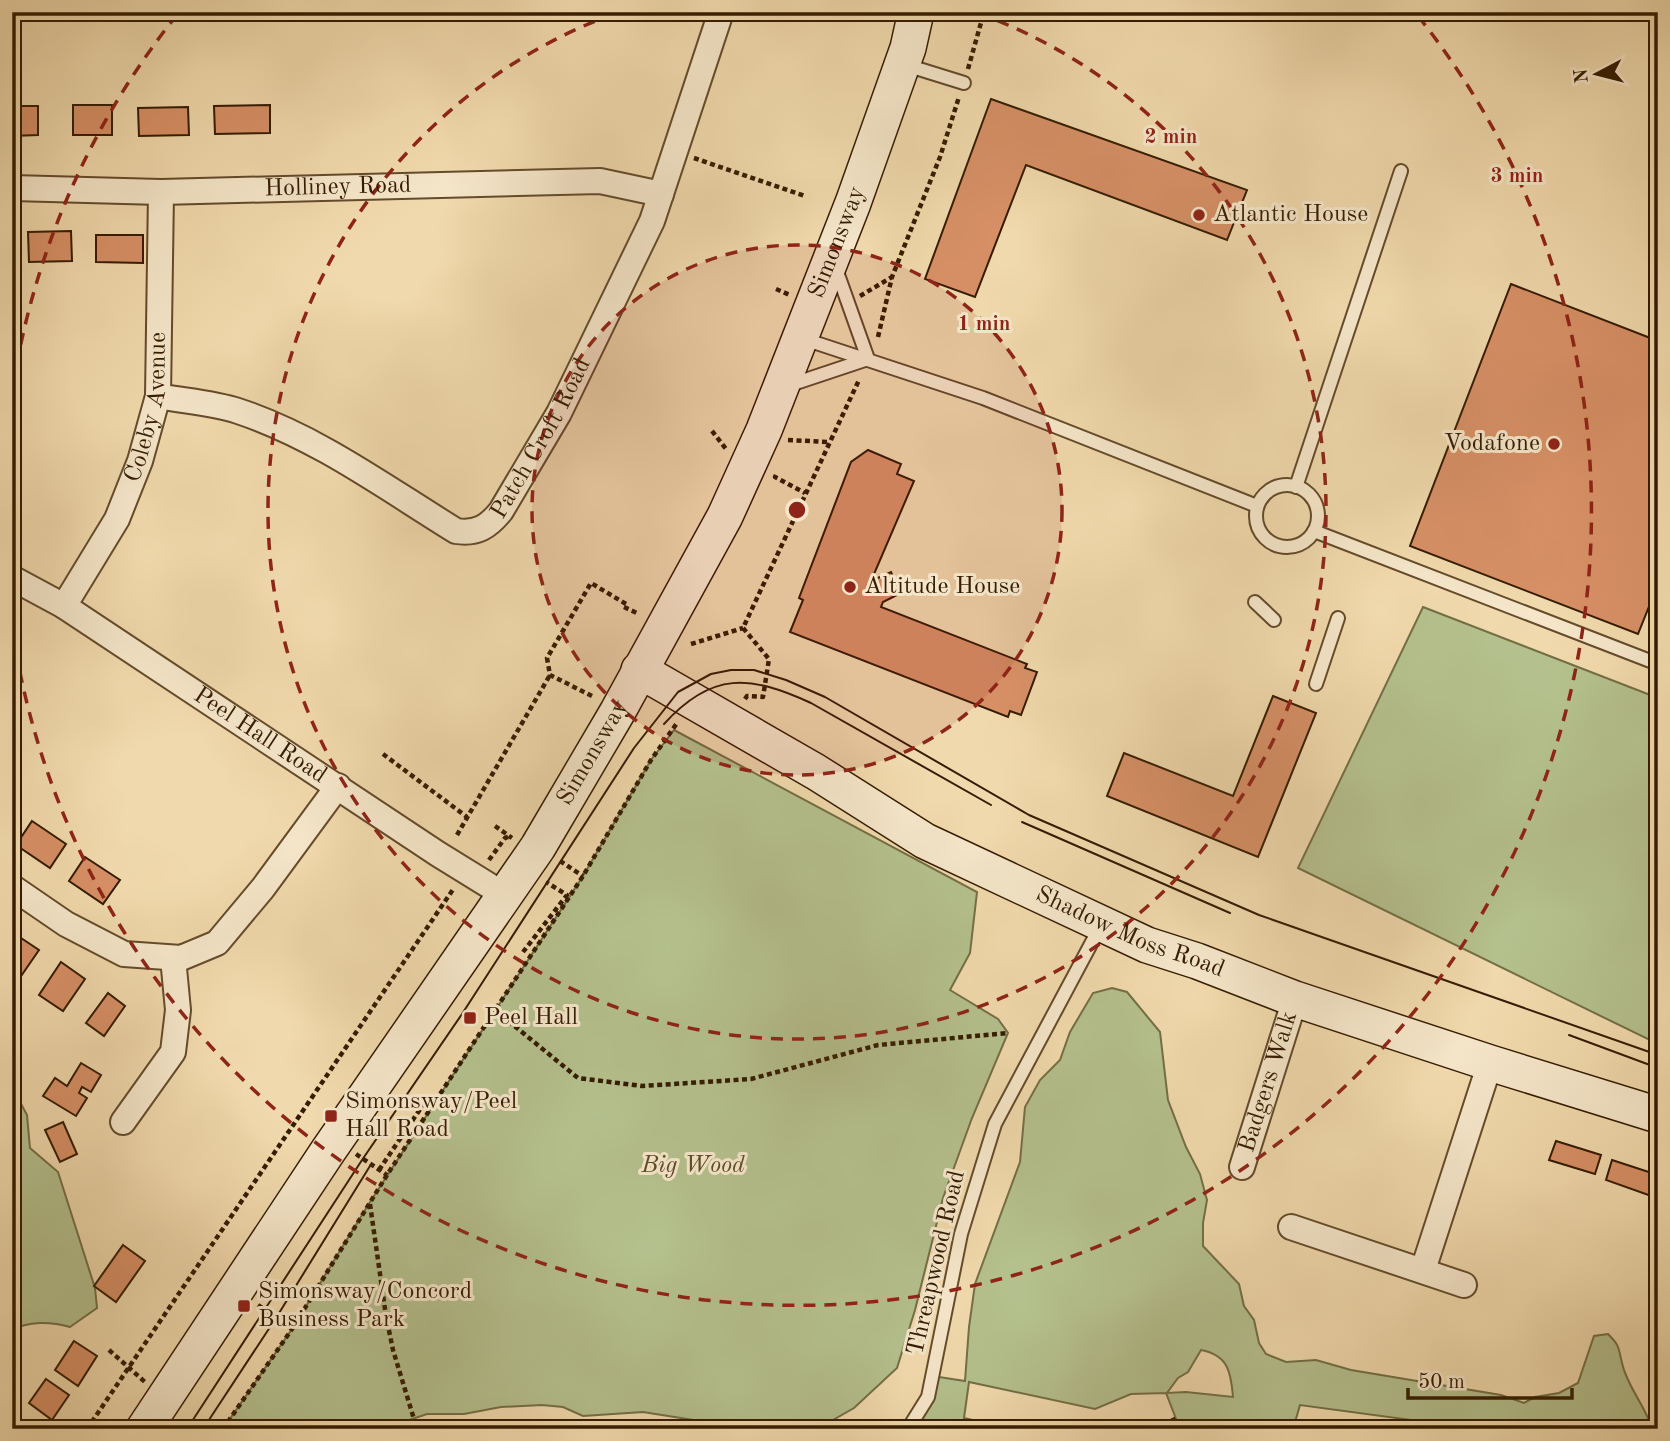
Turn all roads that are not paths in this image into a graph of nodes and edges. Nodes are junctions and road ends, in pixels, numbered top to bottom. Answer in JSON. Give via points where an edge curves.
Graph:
{"nodes":[{"id":1,"x":722,"y":12,"type":"edge"},
{"id":2,"x":916,"y":12,"type":"edge"},
{"id":3,"x":902,"y":64,"type":"junction"},
{"id":4,"x":964,"y":83,"type":"road end"},
{"id":5,"x":1401,"y":171,"type":"dead end"},
{"id":6,"x":12,"y":188,"type":"edge"},
{"id":7,"x":161,"y":192,"type":"junction"},
{"id":8,"x":661,"y":194,"type":"junction"},
{"id":9,"x":833,"y":255,"type":"junction"},
{"id":10,"x":800,"y":337,"type":"junction"},
{"id":11,"x":868,"y":359,"type":"junction"},
{"id":12,"x":780,"y":388,"type":"junction"},
{"id":13,"x":158,"y":396,"type":"junction"},
{"id":14,"x":1296,"y":487,"type":"junction"},
{"id":15,"x":1257,"y":506,"type":"junction"},
{"id":16,"x":1314,"y":531,"type":"junction"},
{"id":17,"x":12,"y":578,"type":"edge"},
{"id":18,"x":1255,"y":602,"type":"dead end"},
{"id":19,"x":64,"y":606,"type":"junction"},
{"id":20,"x":1338,"y":618,"type":"dead end"},
{"id":21,"x":1274,"y":620,"type":"dead end"},
{"id":22,"x":1658,"y":664,"type":"edge"},
{"id":23,"x":639,"y":670,"type":"junction"},
{"id":24,"x":1316,"y":684,"type":"dead end"},
{"id":25,"x":338,"y":786,"type":"junction"},
{"id":26,"x":12,"y":887,"type":"edge"},
{"id":27,"x":506,"y":896,"type":"junction"},
{"id":28,"x":1102,"y":923,"type":"junction"},
{"id":29,"x":173,"y":958,"type":"junction"},
{"id":30,"x":1295,"y":999,"type":"junction"},
{"id":31,"x":1490,"y":1063,"type":"junction"},
{"id":32,"x":1658,"y":1115,"type":"edge"},
{"id":33,"x":123,"y":1122,"type":"dead end"},
{"id":34,"x":1242,"y":1167,"type":"dead end"},
{"id":35,"x":1291,"y":1227,"type":"dead end"},
{"id":36,"x":1423,"y":1270,"type":"junction"},
{"id":37,"x":1464,"y":1285,"type":"dead end"},
{"id":38,"x":910,"y":1428,"type":"edge"},
{"id":39,"x":144,"y":1429,"type":"edge"}],
"edges":[{"from":1,"to":8,"type":"street","name":"Patch Croft Road"},
{"from":2,"to":3,"type":"street","name":"Simonsway"},
{"from":3,"to":4,"type":"lane"},
{"from":3,"to":9,"type":"street","name":"Simonsway"},
{"from":5,"to":14,"type":"lane"},
{"from":6,"to":7,"type":"street","name":"Holliney Road"},
{"from":7,"to":8,"type":"street","name":"Holliney Road","via":[[600,181]]},
{"from":7,"to":13,"type":"street","name":"Coleby Avenue"},
{"from":8,"to":13,"type":"street","name":"Patch Croft Road","via":[[559,413],[501,511],[480,530],[456,531],[345,462],[274,425],[235,410]]},
{"from":9,"to":10,"type":"street","name":"Simonsway"},
{"from":9,"to":11,"type":"lane"},
{"from":10,"to":11,"type":"lane"},
{"from":10,"to":12,"type":"street","name":"Simonsway"},
{"from":11,"to":12,"type":"lane"},
{"from":11,"to":15,"type":"lane","via":[[983,398]]},
{"from":12,"to":23,"type":"street","name":"Simonsway","via":[[725,516]]},
{"from":13,"to":19,"type":"street","name":"Coleby Avenue","via":[[117,519]]},
{"from":14,"to":15,"type":"lane","via":[[1275,488]]},
{"from":14,"to":16,"type":"lane","via":[[1316,505]]},
{"from":15,"to":16,"type":"lane","via":[[1261,534],[1277,546],[1297,546]]},
{"from":16,"to":22,"type":"lane"},
{"from":17,"to":19,"type":"street","name":"Peel Hall Road"},
{"from":18,"to":21,"type":"lane"},
{"from":19,"to":25,"type":"street","name":"Peel Hall Road"},
{"from":20,"to":24,"type":"lane"},
{"from":23,"to":27,"type":"street","name":"Simonsway"},
{"from":23,"to":28,"type":"street","name":"Shadow Moss Road","via":[[925,841]]},
{"from":25,"to":27,"type":"street","name":"Peel Hall Road"},
{"from":25,"to":29,"type":"street","via":[[217,943]]},
{"from":26,"to":29,"type":"street","via":[[66,924],[124,954]]},
{"from":27,"to":39,"type":"street","name":"Simonsway","via":[[328,1151]]},
{"from":28,"to":30,"type":"street","name":"Shadow Moss Road"},
{"from":28,"to":38,"type":"lane","name":"Threapwood Road","via":[[995,1124],[961,1234],[928,1397]]},
{"from":29,"to":33,"type":"street","via":[[178,1010],[173,1052]]},
{"from":30,"to":31,"type":"street","name":"Shadow Moss Road"},
{"from":30,"to":34,"type":"street","name":"Badgers Walk"},
{"from":31,"to":32,"type":"street","name":"Shadow Moss Road"},
{"from":31,"to":36,"type":"street"},
{"from":35,"to":36,"type":"street"},
{"from":36,"to":37,"type":"street"}]}
